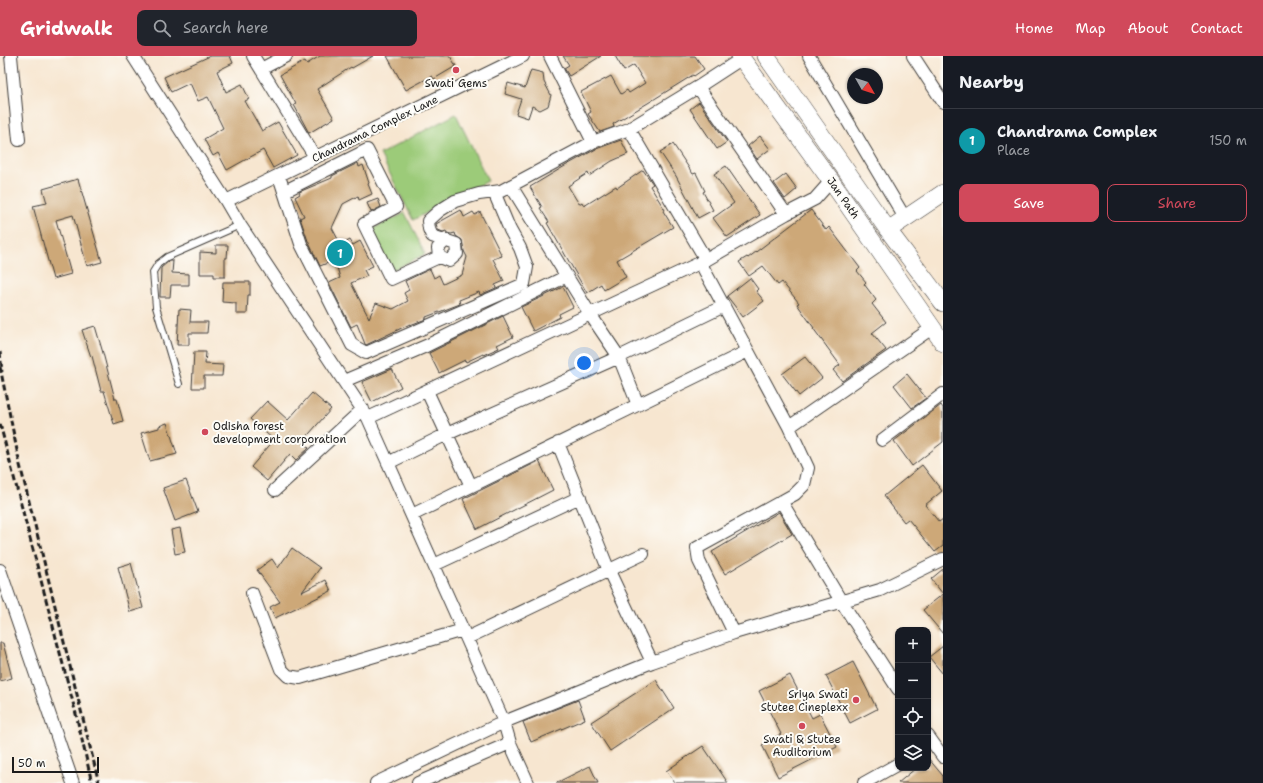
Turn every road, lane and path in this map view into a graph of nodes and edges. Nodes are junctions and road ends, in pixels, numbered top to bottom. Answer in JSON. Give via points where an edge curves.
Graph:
{"nodes":[{"id":1,"x":11,"y":56,"type":"edge"},
{"id":2,"x":133,"y":56,"type":"edge"},
{"id":3,"x":253,"y":56,"type":"edge"},
{"id":4,"x":286,"y":56,"type":"edge"},
{"id":5,"x":523,"y":56,"type":"edge"},
{"id":6,"x":550,"y":56,"type":"edge"},
{"id":7,"x":766,"y":56,"type":"edge"},
{"id":8,"x":809,"y":56,"type":"edge"},
{"id":9,"x":913,"y":56,"type":"edge"},
{"id":10,"x":741,"y":57,"type":"edge"},
{"id":11,"x":261,"y":69,"type":"junction"},
{"id":12,"x":698,"y":87,"type":"junction"},
{"id":13,"x":943,"y":102,"type":"edge"},
{"id":14,"x":629,"y":129,"type":"junction"},
{"id":15,"x":19,"y":140,"type":"dead end"},
{"id":16,"x":593,"y":142,"type":"junction"},
{"id":17,"x":315,"y":157,"type":"junction"},
{"id":18,"x":279,"y":176,"type":"junction"},
{"id":19,"x":831,"y":181,"type":"junction"},
{"id":20,"x":511,"y":186,"type":"junction"},
{"id":21,"x":285,"y":191,"type":"junction"},
{"id":22,"x":494,"y":192,"type":"junction"},
{"id":23,"x":943,"y":193,"type":"edge"},
{"id":24,"x":226,"y":201,"type":"junction"},
{"id":25,"x":786,"y":214,"type":"junction"},
{"id":26,"x":905,"y":218,"type":"junction"},
{"id":27,"x":240,"y":225,"type":"junction"},
{"id":28,"x":888,"y":230,"type":"junction"},
{"id":29,"x":446,"y":240,"type":"junction"},
{"id":30,"x":439,"y":257,"type":"junction"},
{"id":31,"x":703,"y":261,"type":"junction"},
{"id":32,"x":567,"y":276,"type":"junction"},
{"id":33,"x":943,"y":303,"type":"edge"},
{"id":34,"x":724,"y":306,"type":"junction"},
{"id":35,"x":590,"y":314,"type":"junction"},
{"id":36,"x":932,"y":328,"type":"junction"},
{"id":37,"x":943,"y":343,"type":"edge"},
{"id":38,"x":748,"y":351,"type":"junction"},
{"id":39,"x":619,"y":357,"type":"junction"},
{"id":40,"x":344,"y":381,"type":"junction"},
{"id":41,"x":179,"y":384,"type":"dead end"},
{"id":42,"x":427,"y":391,"type":"junction"},
{"id":43,"x":943,"y":394,"type":"edge"},
{"id":44,"x":638,"y":405,"type":"junction"},
{"id":45,"x":365,"y":414,"type":"junction"},
{"id":46,"x":789,"y":427,"type":"junction"},
{"id":47,"x":447,"y":434,"type":"junction"},
{"id":48,"x":882,"y":440,"type":"dead end"},
{"id":49,"x":558,"y":443,"type":"junction"},
{"id":50,"x":388,"y":463,"type":"junction"},
{"id":51,"x":471,"y":486,"type":"junction"},
{"id":52,"x":275,"y":490,"type":"dead end"},
{"id":53,"x":580,"y":497,"type":"junction"},
{"id":54,"x":781,"y":501,"type":"junction"},
{"id":55,"x":412,"y":515,"type":"junction"},
{"id":56,"x":643,"y":554,"type":"dead end"},
{"id":57,"x":943,"y":559,"type":"edge"},
{"id":58,"x":434,"y":565,"type":"junction"},
{"id":59,"x":0,"y":570,"type":"edge"},
{"id":60,"x":609,"y":571,"type":"junction"},
{"id":61,"x":252,"y":593,"type":"dead end"},
{"id":62,"x":841,"y":601,"type":"junction"},
{"id":63,"x":734,"y":633,"type":"junction"},
{"id":64,"x":465,"y":634,"type":"junction"},
{"id":65,"x":652,"y":662,"type":"junction"},
{"id":66,"x":895,"y":684,"type":"edge"},
{"id":67,"x":504,"y":722,"type":"junction"},
{"id":68,"x":933,"y":742,"type":"edge"},
{"id":69,"x":510,"y":743,"type":"junction"},
{"id":70,"x":943,"y":758,"type":"edge"},
{"id":71,"x":895,"y":766,"type":"edge"},
{"id":72,"x":73,"y":783,"type":"edge"},
{"id":73,"x":376,"y":783,"type":"edge"},
{"id":74,"x":418,"y":783,"type":"edge"},
{"id":75,"x":528,"y":783,"type":"edge"},
{"id":76,"x":864,"y":783,"type":"edge"}],
"edges":[{"from":1,"to":15,"type":"street"},
{"from":2,"to":24,"type":"street"},
{"from":3,"to":11,"type":"street"},
{"from":4,"to":11,"type":"street"},
{"from":5,"to":17,"type":"street","name":"Chandrama Complex Lane"},
{"from":6,"to":16,"type":"street"},
{"from":7,"to":28,"type":"main road","name":"Jan Path"},
{"from":8,"to":26,"type":"street"},
{"from":9,"to":13,"type":"street"},
{"from":10,"to":12,"type":"street"},
{"from":10,"to":19,"type":"main road","name":"Jan Path"},
{"from":11,"to":17,"type":"street"},
{"from":12,"to":14,"type":"street"},
{"from":12,"to":25,"type":"street"},
{"from":14,"to":16,"type":"street"},
{"from":14,"to":31,"type":"street"},
{"from":16,"to":20,"type":"street"},
{"from":17,"to":18,"type":"street","name":"Chandrama Complex Lane"},
{"from":18,"to":21,"type":"street"},
{"from":18,"to":24,"type":"street","name":"Chandrama Complex Lane"},
{"from":19,"to":25,"type":"street","via":[[815,199]]},
{"from":19,"to":36,"type":"main road","name":"Jan Path"},
{"from":20,"to":22,"type":"street"},
{"from":20,"to":32,"type":"street"},
{"from":21,"to":22,"type":"street","via":[[301,244],[352,345],[366,353],[524,284],[527,267]]},
{"from":21,"to":30,"type":"street","via":[[367,150],[396,207],[364,224],[391,279]]},
{"from":22,"to":29,"type":"street","via":[[455,201],[428,221],[432,236]]},
{"from":23,"to":26,"type":"main road"},
{"from":24,"to":27,"type":"street"},
{"from":25,"to":31,"type":"street"},
{"from":26,"to":28,"type":"main road"},
{"from":27,"to":40,"type":"street"},
{"from":27,"to":41,"type":"lane","via":[[167,257],[153,272],[156,307]]},
{"from":28,"to":33,"type":"main road","name":"Jan Path"},
{"from":29,"to":30,"type":"street","via":[[438,248]]},
{"from":29,"to":30,"type":"street","via":[[456,244],[457,254],[449,261]]},
{"from":31,"to":34,"type":"street"},
{"from":31,"to":35,"type":"street"},
{"from":32,"to":35,"type":"street"},
{"from":32,"to":40,"type":"street","via":[[426,346]]},
{"from":34,"to":38,"type":"street"},
{"from":34,"to":39,"type":"street"},
{"from":35,"to":39,"type":"street"},
{"from":35,"to":42,"type":"street"},
{"from":36,"to":37,"type":"main road","name":"Jan Path"},
{"from":36,"to":46,"type":"street"},
{"from":38,"to":44,"type":"street"},
{"from":38,"to":46,"type":"street"},
{"from":39,"to":44,"type":"street"},
{"from":39,"to":47,"type":"street"},
{"from":40,"to":45,"type":"street"},
{"from":42,"to":45,"type":"street"},
{"from":42,"to":47,"type":"street"},
{"from":43,"to":48,"type":"street"},
{"from":44,"to":49,"type":"street"},
{"from":45,"to":50,"type":"street"},
{"from":45,"to":52,"type":"street"},
{"from":46,"to":54,"type":"street","via":[[808,468],[804,484],[795,494]]},
{"from":47,"to":50,"type":"street"},
{"from":47,"to":51,"type":"street"},
{"from":49,"to":51,"type":"street"},
{"from":49,"to":53,"type":"street"},
{"from":50,"to":55,"type":"street"},
{"from":51,"to":55,"type":"street"},
{"from":53,"to":58,"type":"street"},
{"from":53,"to":60,"type":"street"},
{"from":54,"to":62,"type":"street"},
{"from":54,"to":63,"type":"street","via":[[697,548],[699,560]]},
{"from":55,"to":58,"type":"street"},
{"from":56,"to":60,"type":"street"},
{"from":57,"to":62,"type":"street","via":[[880,590]]},
{"from":58,"to":64,"type":"street"},
{"from":59,"to":72,"type":"street"},
{"from":60,"to":64,"type":"street"},
{"from":60,"to":65,"type":"street"},
{"from":61,"to":64,"type":"street","via":[[281,669],[288,676],[300,678]]},
{"from":62,"to":63,"type":"street"},
{"from":62,"to":66,"type":"street"},
{"from":63,"to":65,"type":"street"},
{"from":64,"to":67,"type":"street"},
{"from":65,"to":67,"type":"street"},
{"from":67,"to":69,"type":"street"},
{"from":67,"to":73,"type":"street"},
{"from":68,"to":70,"type":"street"},
{"from":69,"to":74,"type":"street"},
{"from":69,"to":75,"type":"street"},
{"from":71,"to":76,"type":"street"}]}
